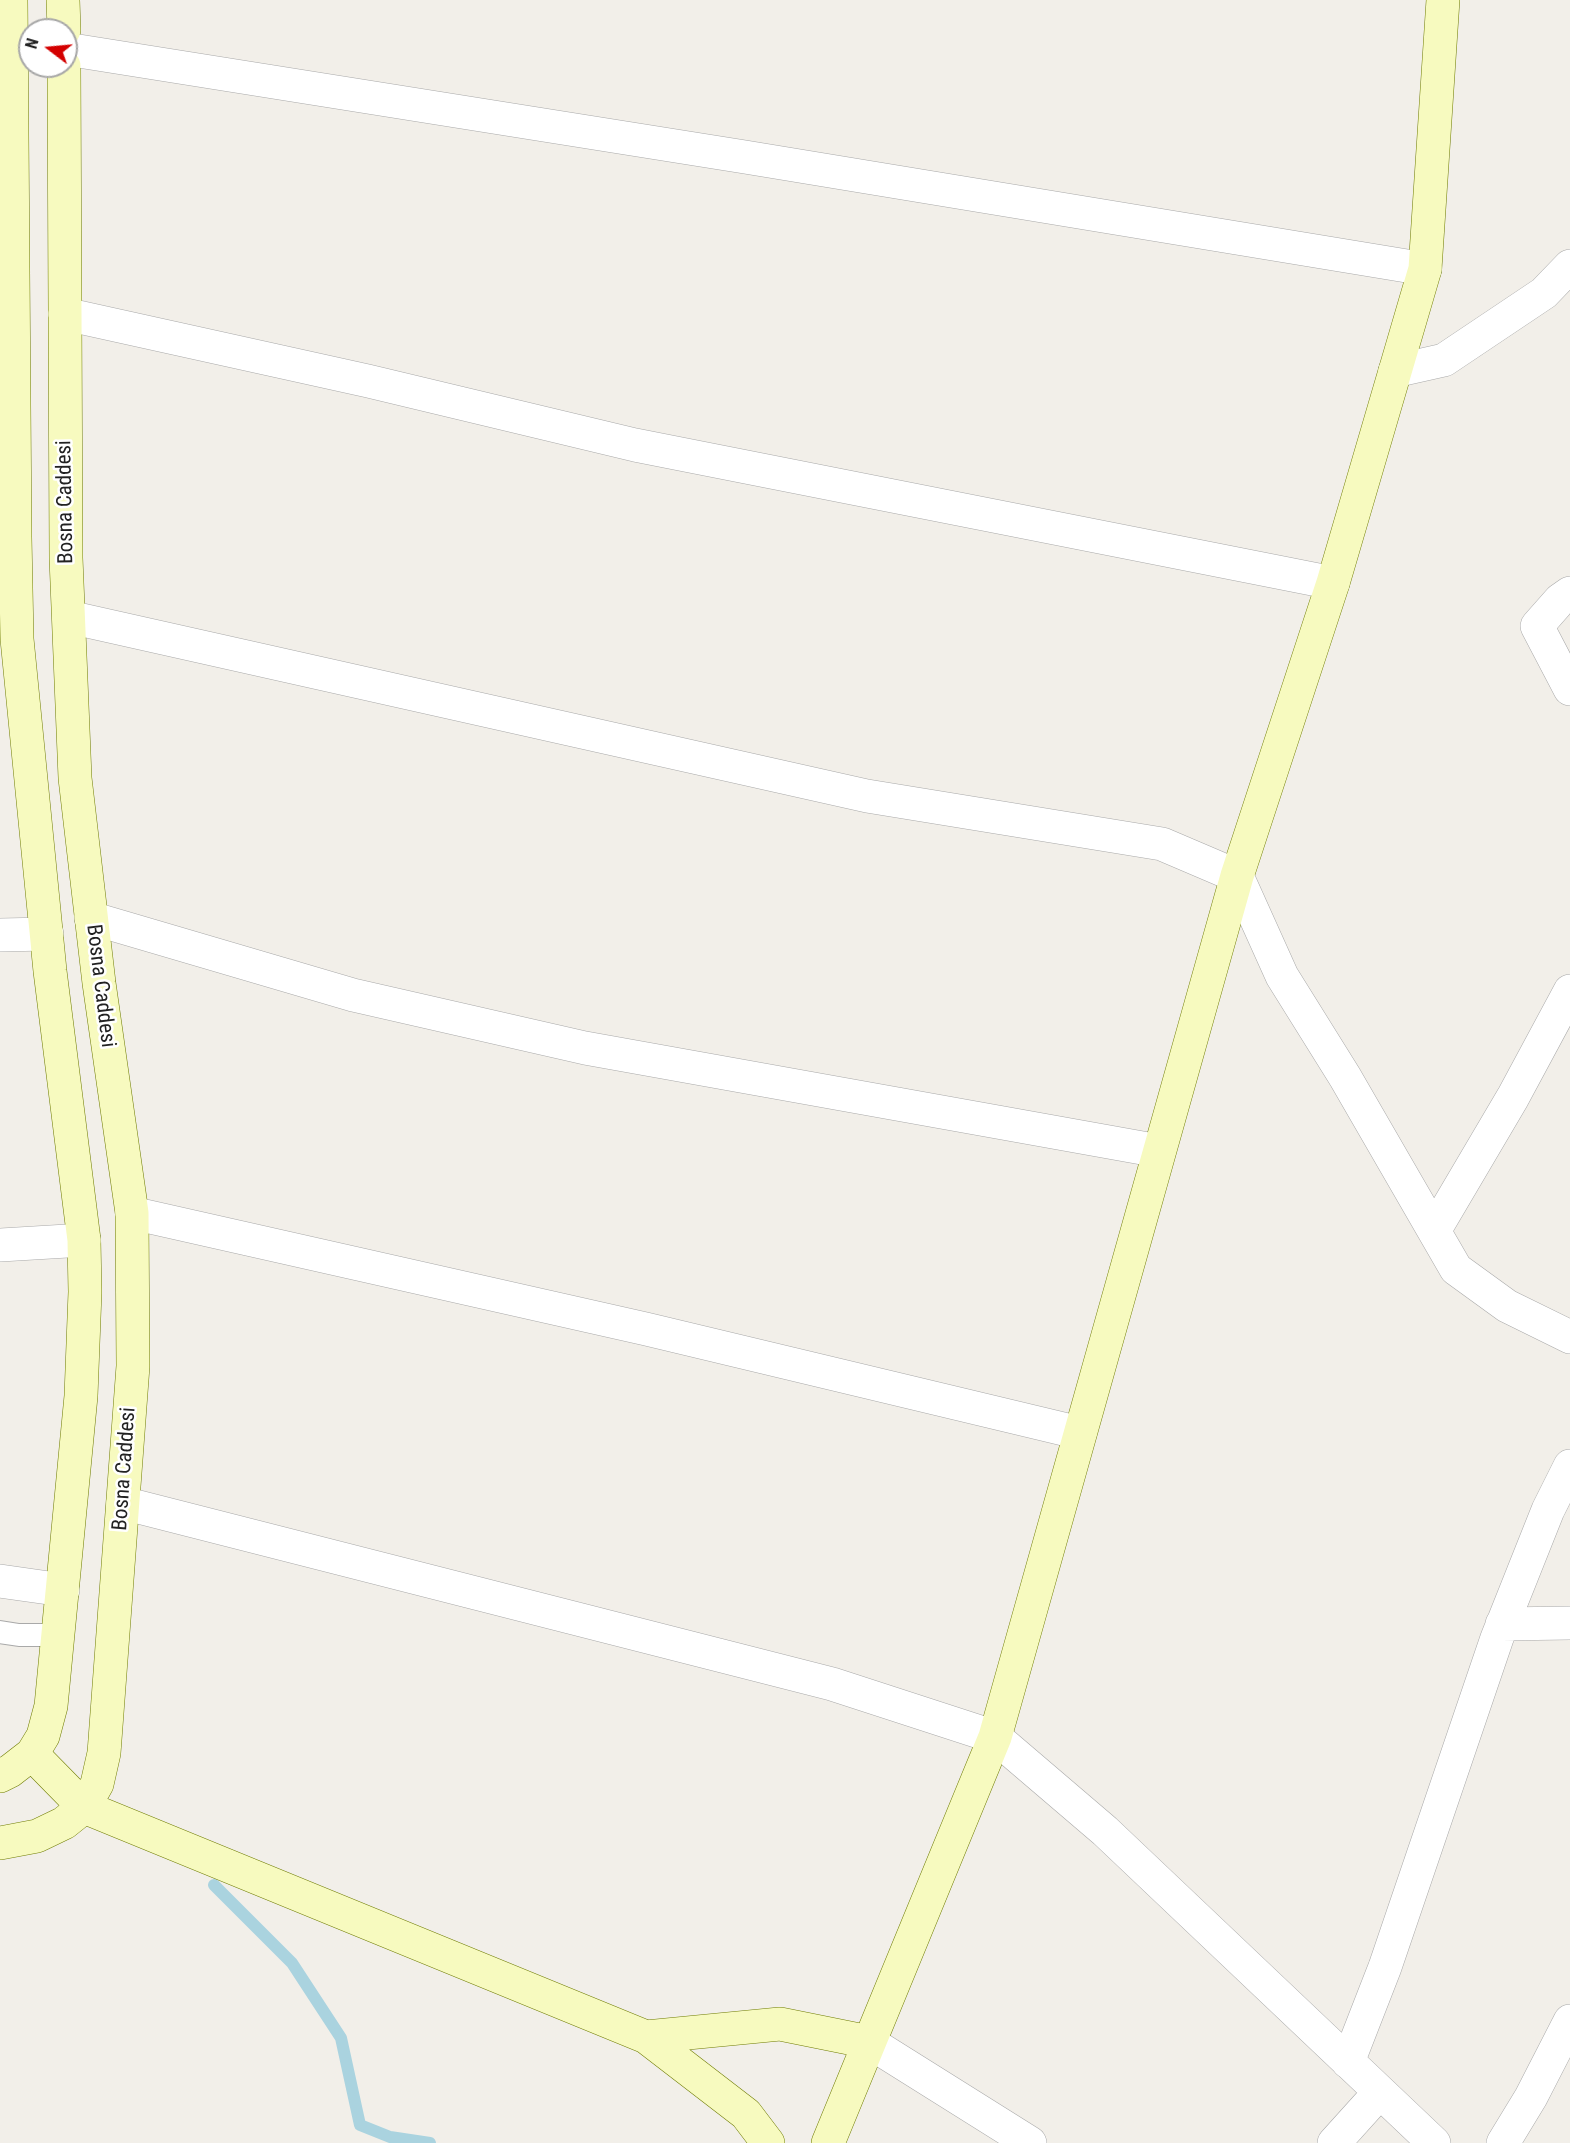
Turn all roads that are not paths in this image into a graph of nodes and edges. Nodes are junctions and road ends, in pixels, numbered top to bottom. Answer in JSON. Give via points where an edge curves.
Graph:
{"nodes":[{"id":1,"x":11,"y":0,"type":"edge"},
{"id":2,"x":63,"y":0,"type":"edge"},
{"id":3,"x":1443,"y":0,"type":"edge"},
{"id":4,"x":64,"y":18,"type":"edge"},
{"id":5,"x":78,"y":51,"type":"edge"},
{"id":6,"x":64,"y":78,"type":"edge"},
{"id":7,"x":1570,"y":266,"type":"edge"},
{"id":8,"x":1425,"y":269,"type":"junction"},
{"id":9,"x":65,"y":314,"type":"junction"},
{"id":10,"x":7,"y":346,"type":"edge"},
{"id":11,"x":1395,"y":371,"type":"junction"},
{"id":12,"x":1333,"y":584,"type":"junction"},
{"id":13,"x":1570,"y":593,"type":"edge"},
{"id":14,"x":69,"y":617,"type":"junction"},
{"id":15,"x":9,"y":639,"type":"edge"},
{"id":16,"x":1570,"y":690,"type":"edge"},
{"id":17,"x":1237,"y":876,"type":"junction"},
{"id":18,"x":91,"y":918,"type":"junction"},
{"id":19,"x":47,"y":934,"type":"junction"},
{"id":20,"x":0,"y":935,"type":"edge"},
{"id":21,"x":1570,"y":991,"type":"edge"},
{"id":22,"x":1159,"y":1151,"type":"junction"},
{"id":23,"x":132,"y":1214,"type":"junction"},
{"id":24,"x":1434,"y":1231,"type":"junction"},
{"id":25,"x":84,"y":1240,"type":"junction"},
{"id":26,"x":0,"y":1245,"type":"edge"},
{"id":27,"x":1570,"y":1337,"type":"edge"},
{"id":28,"x":1080,"y":1432,"type":"junction"},
{"id":29,"x":1570,"y":1466,"type":"edge"},
{"id":30,"x":123,"y":1503,"type":"junction"},
{"id":31,"x":0,"y":1581,"type":"edge"},
{"id":32,"x":63,"y":1590,"type":"junction"},
{"id":33,"x":1570,"y":1623,"type":"edge"},
{"id":34,"x":1502,"y":1624,"type":"junction"},
{"id":35,"x":0,"y":1632,"type":"edge"},
{"id":36,"x":59,"y":1635,"type":"junction"},
{"id":37,"x":995,"y":1737,"type":"junction"},
{"id":38,"x":32,"y":1754,"type":"junction"},
{"id":39,"x":0,"y":1776,"type":"edge"},
{"id":40,"x":84,"y":1807,"type":"junction"},
{"id":41,"x":0,"y":1843,"type":"edge"},
{"id":42,"x":1570,"y":2021,"type":"edge"},
{"id":43,"x":646,"y":2037,"type":"junction"},
{"id":44,"x":869,"y":2042,"type":"junction"},
{"id":45,"x":1348,"y":2062,"type":"junction"},
{"id":46,"x":1380,"y":2092,"type":"junction"},
{"id":47,"x":768,"y":2143,"type":"edge"},
{"id":48,"x":828,"y":2143,"type":"edge"},
{"id":49,"x":1030,"y":2143,"type":"edge"},
{"id":50,"x":1334,"y":2143,"type":"edge"},
{"id":51,"x":1434,"y":2143,"type":"edge"},
{"id":52,"x":1503,"y":2143,"type":"edge"}],
"edges":[{"from":1,"to":10,"type":"main road"},
{"from":2,"to":4,"type":"main road"},
{"from":3,"to":8,"type":"main road"},
{"from":5,"to":8,"type":"street"},
{"from":6,"to":9,"type":"main road","name":"Bosna Caddesi"},
{"from":7,"to":11,"type":"street","via":[[1544,293],[1444,360]]},
{"from":8,"to":11,"type":"main road"},
{"from":9,"to":12,"type":"street","via":[[635,445]]},
{"from":9,"to":14,"type":"main road","name":"Bosna Caddesi"},
{"from":10,"to":15,"type":"main road"},
{"from":11,"to":12,"type":"main road"},
{"from":12,"to":17,"type":"main road"},
{"from":13,"to":16,"type":"street","via":[[1537,626]]},
{"from":14,"to":17,"type":"street","via":[[867,796],[1162,844]]},
{"from":14,"to":18,"type":"main road","name":"Bosna Caddesi","via":[[75,778]]},
{"from":15,"to":19,"type":"main road"},
{"from":17,"to":22,"type":"main road"},
{"from":17,"to":24,"type":"street","via":[[1282,976],[1346,1077]]},
{"from":18,"to":22,"type":"street","via":[[353,995],[585,1048]]},
{"from":18,"to":23,"type":"main road","name":"Bosna Caddesi"},
{"from":19,"to":20,"type":"street"},
{"from":19,"to":25,"type":"main road"},
{"from":21,"to":24,"type":"street"},
{"from":22,"to":28,"type":"main road"},
{"from":23,"to":28,"type":"street","via":[[646,1329]]},
{"from":23,"to":30,"type":"main road","name":"Bosna Caddesi","via":[[133,1366]]},
{"from":24,"to":27,"type":"street","via":[[1456,1269],[1507,1306]]},
{"from":25,"to":26,"type":"street"},
{"from":25,"to":32,"type":"main road","via":[[81,1396]]},
{"from":28,"to":37,"type":"main road"},
{"from":29,"to":34,"type":"street"},
{"from":30,"to":37,"type":"street","via":[[832,1684]]},
{"from":30,"to":40,"type":"main road","name":"Bosna Caddesi","via":[[104,1753],[97,1784]]},
{"from":31,"to":32,"type":"street"},
{"from":32,"to":36,"type":"main road"},
{"from":33,"to":34,"type":"street"},
{"from":34,"to":45,"type":"street","via":[[1385,1967]]},
{"from":35,"to":36,"type":"lane"},
{"from":36,"to":38,"type":"main road","via":[[51,1706],[43,1736]]},
{"from":37,"to":44,"type":"main road"},
{"from":37,"to":45,"type":"street","via":[[1105,1831]]},
{"from":38,"to":39,"type":"main road"},
{"from":38,"to":40,"type":"main road"},
{"from":40,"to":41,"type":"main road","name":"Bosna Caddesi","via":[[64,1823],[37,1836]]},
{"from":40,"to":43,"type":"main road"},
{"from":42,"to":52,"type":"street"},
{"from":43,"to":44,"type":"main road","via":[[780,2024]]},
{"from":43,"to":47,"type":"main road","via":[[746,2114]]},
{"from":44,"to":48,"type":"main road"},
{"from":44,"to":49,"type":"street"},
{"from":45,"to":46,"type":"street"},
{"from":46,"to":50,"type":"street"},
{"from":46,"to":51,"type":"street"}]}
